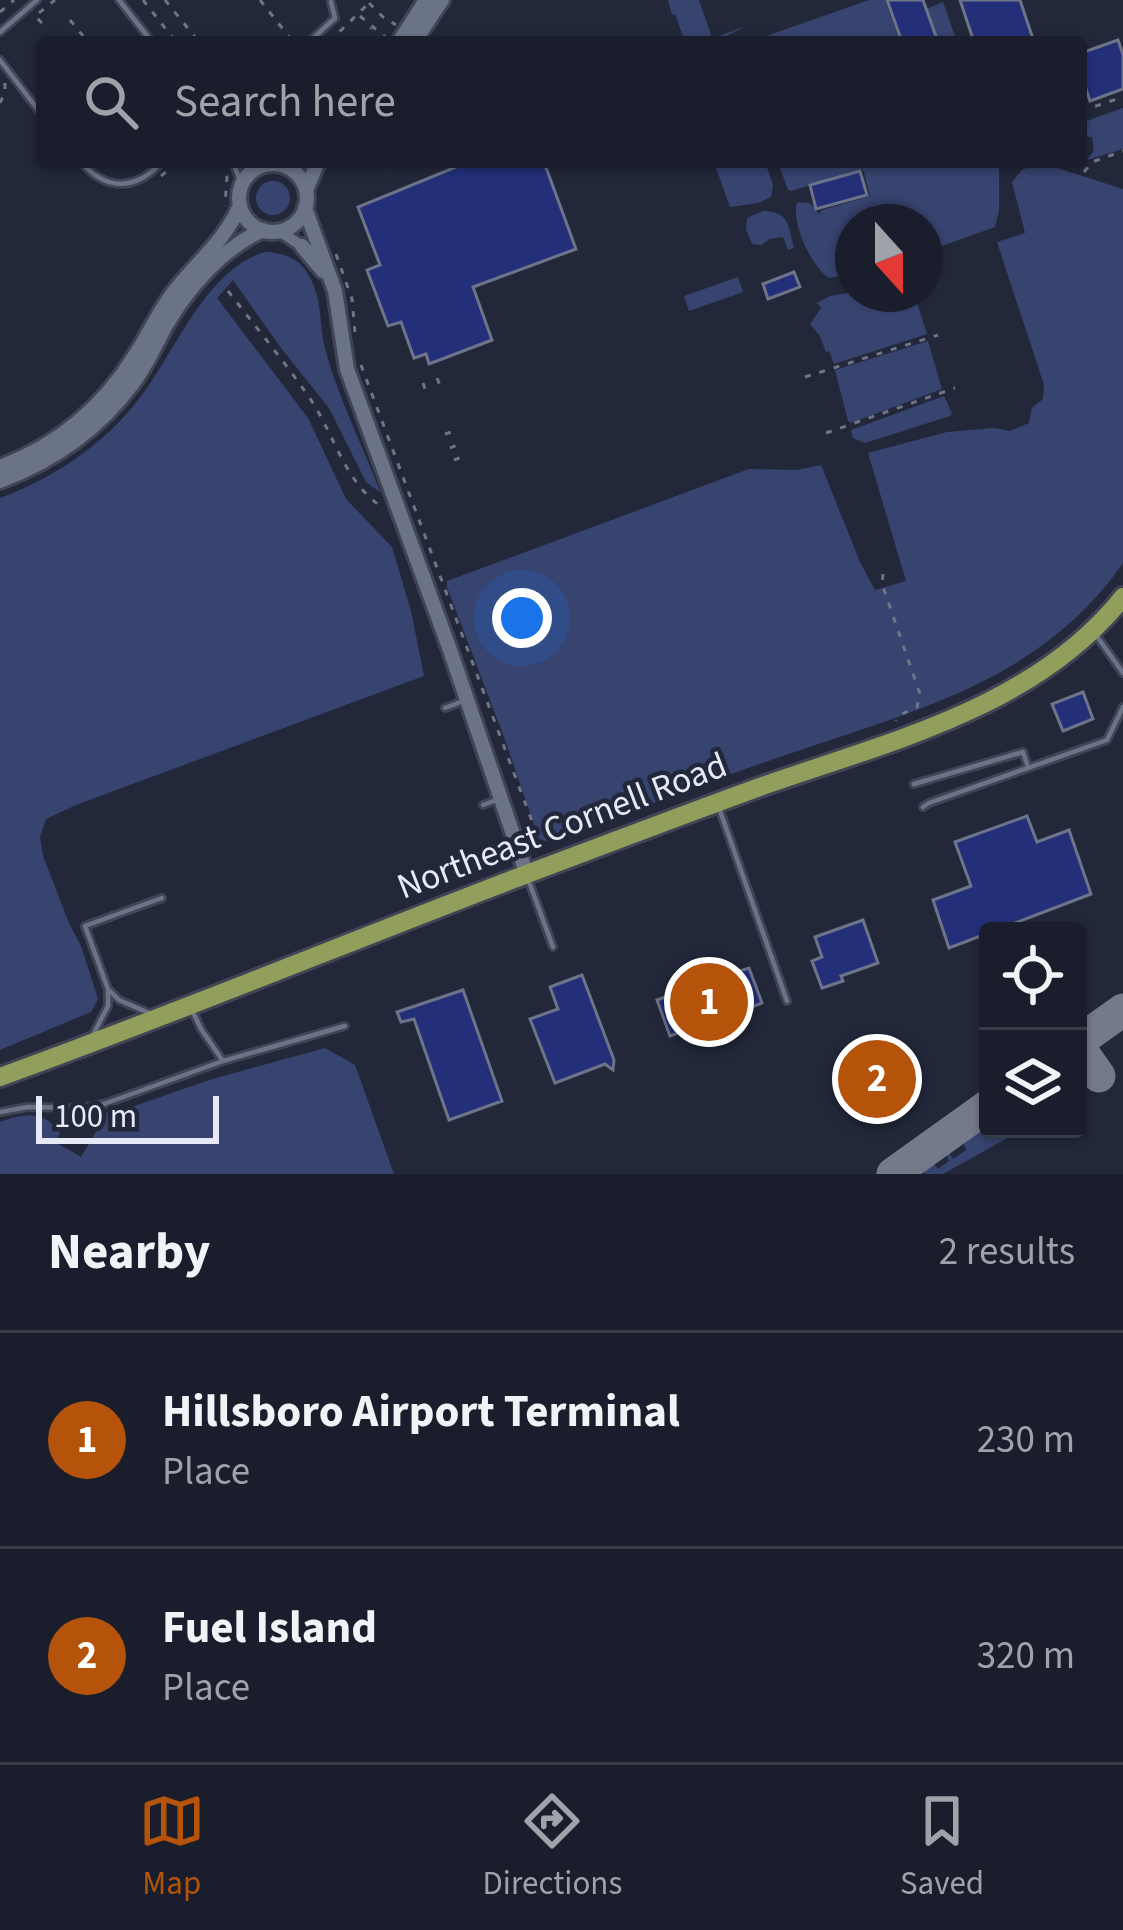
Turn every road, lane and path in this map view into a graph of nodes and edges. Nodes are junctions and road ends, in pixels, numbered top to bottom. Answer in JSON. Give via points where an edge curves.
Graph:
{"nodes":[{"id":1,"x":14,"y":0,"type":"edge"},
{"id":2,"x":38,"y":0,"type":"edge"},
{"id":3,"x":55,"y":0,"type":"edge"},
{"id":4,"x":119,"y":0,"type":"edge"},
{"id":5,"x":143,"y":0,"type":"edge"},
{"id":6,"x":155,"y":0,"type":"edge"},
{"id":7,"x":166,"y":0,"type":"edge"},
{"id":8,"x":260,"y":0,"type":"edge"},
{"id":9,"x":426,"y":0,"type":"edge"},
{"id":10,"x":442,"y":0,"type":"edge"},
{"id":11,"x":332,"y":2,"type":"edge"},
{"id":12,"x":369,"y":2,"type":"edge"},
{"id":13,"x":148,"y":6,"type":"junction"},
{"id":14,"x":61,"y":8,"type":"dead end"},
{"id":15,"x":0,"y":12,"type":"edge"},
{"id":16,"x":358,"y":14,"type":"junction"},
{"id":17,"x":70,"y":20,"type":"dead end"},
{"id":18,"x":42,"y":23,"type":"dead end"},
{"id":19,"x":372,"y":26,"type":"junction"},
{"id":20,"x":0,"y":32,"type":"edge"},
{"id":21,"x":83,"y":36,"type":"edge"},
{"id":22,"x":147,"y":36,"type":"edge"},
{"id":23,"x":171,"y":36,"type":"edge"},
{"id":24,"x":194,"y":36,"type":"edge"},
{"id":25,"x":288,"y":36,"type":"edge"},
{"id":26,"x":316,"y":36,"type":"edge"},
{"id":27,"x":335,"y":36,"type":"edge"},
{"id":28,"x":366,"y":36,"type":"edge"},
{"id":29,"x":396,"y":36,"type":"edge"},
{"id":30,"x":417,"y":36,"type":"edge"},
{"id":31,"x":0,"y":60,"type":"edge"},
{"id":32,"x":5,"y":79,"type":"dead end"},
{"id":33,"x":1123,"y":97,"type":"edge"},
{"id":34,"x":0,"y":103,"type":"edge"},
{"id":35,"x":36,"y":107,"type":"edge"},
{"id":36,"x":1087,"y":109,"type":"edge"},
{"id":37,"x":1123,"y":152,"type":"edge"},
{"id":38,"x":87,"y":168,"type":"edge"},
{"id":39,"x":156,"y":168,"type":"edge"},
{"id":40,"x":223,"y":168,"type":"edge"},
{"id":41,"x":235,"y":168,"type":"edge"},
{"id":42,"x":261,"y":168,"type":"edge"},
{"id":43,"x":285,"y":168,"type":"edge"},
{"id":44,"x":315,"y":168,"type":"edge"},
{"id":45,"x":1084,"y":172,"type":"dead end"},
{"id":46,"x":242,"y":186,"type":"junction"},
{"id":47,"x":306,"y":190,"type":"junction"},
{"id":48,"x":232,"y":207,"type":"junction"},
{"id":49,"x":305,"y":208,"type":"junction"},
{"id":50,"x":271,"y":231,"type":"junction"},
{"id":51,"x":302,"y":246,"type":"joint"},
{"id":52,"x":330,"y":280,"type":"junction"},
{"id":53,"x":228,"y":291,"type":"dead end"},
{"id":54,"x":938,"y":334,"type":"dead end"},
{"id":55,"x":805,"y":377,"type":"dead end"},
{"id":56,"x":437,"y":378,"type":"dead end"},
{"id":57,"x":423,"y":383,"type":"dead end"},
{"id":58,"x":440,"y":388,"type":"dead end"},
{"id":59,"x":955,"y":388,"type":"dead end"},
{"id":60,"x":428,"y":394,"type":"dead end"},
{"id":61,"x":381,"y":421,"type":"dead end"},
{"id":62,"x":455,"y":431,"type":"dead end"},
{"id":63,"x":826,"y":433,"type":"dead end"},
{"id":64,"x":445,"y":434,"type":"dead end"},
{"id":65,"x":459,"y":444,"type":"dead end"},
{"id":66,"x":450,"y":448,"type":"dead end"},
{"id":67,"x":464,"y":457,"type":"dead end"},
{"id":68,"x":454,"y":460,"type":"dead end"},
{"id":69,"x":0,"y":467,"type":"edge"},
{"id":70,"x":0,"y":481,"type":"edge"},
{"id":71,"x":400,"y":515,"type":"junction"},
{"id":72,"x":883,"y":574,"type":"dead end"},
{"id":73,"x":1123,"y":597,"type":"edge"},
{"id":74,"x":1093,"y":630,"type":"junction"},
{"id":75,"x":1123,"y":673,"type":"edge"},
{"id":76,"x":466,"y":700,"type":"junction"},
{"id":77,"x":1123,"y":707,"type":"edge"},
{"id":78,"x":446,"y":708,"type":"dead end"},
{"id":79,"x":896,"y":721,"type":"dead end"},
{"id":80,"x":1028,"y":767,"type":"junction"},
{"id":81,"x":914,"y":784,"type":"dead end"},
{"id":82,"x":499,"y":799,"type":"junction"},
{"id":83,"x":717,"y":803,"type":"junction"},
{"id":84,"x":483,"y":805,"type":"dead end"},
{"id":85,"x":923,"y":807,"type":"dead end"},
{"id":86,"x":539,"y":840,"type":"dead end"},
{"id":87,"x":527,"y":874,"type":"junction"},
{"id":88,"x":162,"y":898,"type":"dead end"},
{"id":89,"x":553,"y":947,"type":"dead end"},
{"id":90,"x":108,"y":989,"type":"junction"},
{"id":91,"x":787,"y":1001,"type":"dead end"},
{"id":92,"x":191,"y":1007,"type":"junction"},
{"id":93,"x":161,"y":1018,"type":"junction"},
{"id":94,"x":345,"y":1026,"type":"dead end"},
{"id":95,"x":87,"y":1046,"type":"junction"},
{"id":96,"x":223,"y":1061,"type":"junction"},
{"id":97,"x":0,"y":1077,"type":"edge"},
{"id":98,"x":0,"y":1112,"type":"edge"}],
"edges":[{"from":1,"to":15,"type":"path"},
{"from":2,"to":20,"type":"lane"},
{"from":3,"to":14,"type":"path"},
{"from":3,"to":18,"type":"path","via":[[35,16]]},
{"from":4,"to":22,"type":"lane"},
{"from":5,"to":13,"type":"path"},
{"from":6,"to":13,"type":"path"},
{"from":7,"to":24,"type":"path"},
{"from":8,"to":25,"type":"path"},
{"from":9,"to":29,"type":"street"},
{"from":10,"to":30,"type":"street"},
{"from":11,"to":26,"type":"lane","via":[[335,18]]},
{"from":12,"to":16,"type":"path"},
{"from":12,"to":29,"type":"path"},
{"from":13,"to":23,"type":"path"},
{"from":16,"to":19,"type":"path"},
{"from":16,"to":27,"type":"path"},
{"from":17,"to":21,"type":"path"},
{"from":19,"to":28,"type":"path"},
{"from":19,"to":29,"type":"path"},
{"from":31,"to":35,"type":"lane"},
{"from":32,"to":34,"type":"path"},
{"from":33,"to":36,"type":"path"},
{"from":37,"to":45,"type":"path"},
{"from":38,"to":39,"type":"lane","via":[[116,184],[143,180]]},
{"from":40,"to":48,"type":"path"},
{"from":41,"to":46,"type":"lane"},
{"from":42,"to":46,"type":"street"},
{"from":43,"to":47,"type":"street"},
{"from":44,"to":47,"type":"street"},
{"from":46,"to":48,"type":"street"},
{"from":47,"to":49,"type":"street"},
{"from":48,"to":50,"type":"street"},
{"from":48,"to":69,"type":"street","via":[[228,230],[169,299],[103,398],[46,446]]},
{"from":49,"to":50,"type":"street","via":[[295,224]]},
{"from":49,"to":52,"type":"street"},
{"from":50,"to":51,"type":"street"},
{"from":50,"to":70,"type":"street","via":[[239,243],[190,290],[135,381],[100,420],[51,458]]},
{"from":51,"to":52,"type":"street"},
{"from":52,"to":71,"type":"street","via":[[346,369]]},
{"from":53,"to":71,"type":"path","via":[[310,398],[363,491]]},
{"from":54,"to":55,"type":"path"},
{"from":56,"to":58,"type":"path"},
{"from":57,"to":60,"type":"path"},
{"from":59,"to":63,"type":"path"},
{"from":61,"to":86,"type":"path"},
{"from":62,"to":64,"type":"path"},
{"from":65,"to":66,"type":"path"},
{"from":67,"to":68,"type":"path"},
{"from":71,"to":76,"type":"street"},
{"from":72,"to":79,"type":"path","via":[[920,694]]},
{"from":73,"to":74,"type":"highway","name":"Northeast Cornell Road"},
{"from":74,"to":75,"type":"lane"},
{"from":74,"to":83,"type":"highway","name":"Northeast Cornell Road","via":[[1039,674],[966,713]]},
{"from":76,"to":78,"type":"lane"},
{"from":76,"to":82,"type":"street"},
{"from":77,"to":80,"type":"lane","via":[[1107,740]]},
{"from":80,"to":81,"type":"lane","via":[[1022,752]]},
{"from":80,"to":85,"type":"lane"},
{"from":82,"to":84,"type":"lane"},
{"from":82,"to":87,"type":"street"},
{"from":83,"to":87,"type":"highway","name":"Northeast Cornell Road"},
{"from":83,"to":91,"type":"lane"},
{"from":87,"to":89,"type":"lane"},
{"from":87,"to":92,"type":"highway","name":"Northeast Cornell Road"},
{"from":88,"to":90,"type":"lane","via":[[85,926]]},
{"from":90,"to":93,"type":"lane"},
{"from":90,"to":95,"type":"lane"},
{"from":92,"to":93,"type":"highway","name":"Northeast Cornell Road"},
{"from":92,"to":96,"type":"lane"},
{"from":93,"to":95,"type":"highway","name":"Northeast Cornell Road"},
{"from":94,"to":96,"type":"lane"},
{"from":95,"to":97,"type":"highway","name":"Northeast Cornell Road"},
{"from":96,"to":98,"type":"lane","via":[[94,1107]]}]}
